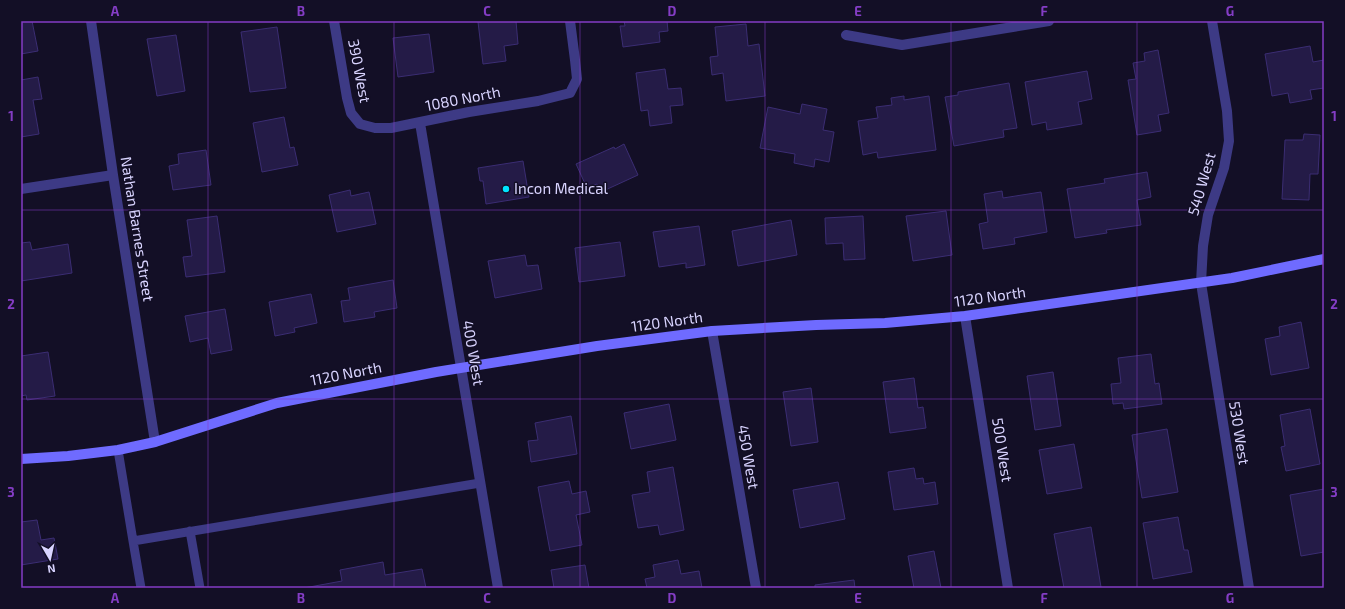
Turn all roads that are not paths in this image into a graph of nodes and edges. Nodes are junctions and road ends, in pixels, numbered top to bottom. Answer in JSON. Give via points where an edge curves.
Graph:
{"nodes":[{"id":1,"x":91,"y":21,"type":"edge"},
{"id":2,"x":334,"y":21,"type":"edge"},
{"id":3,"x":570,"y":21,"type":"edge"},
{"id":4,"x":1049,"y":21,"type":"edge"},
{"id":5,"x":1212,"y":21,"type":"edge"},
{"id":6,"x":846,"y":35,"type":"dead end"},
{"id":7,"x":420,"y":122,"type":"junction"},
{"id":8,"x":360,"y":124,"type":"joint"},
{"id":9,"x":113,"y":174,"type":"junction"},
{"id":10,"x":21,"y":188,"type":"edge"},
{"id":11,"x":1324,"y":259,"type":"edge"},
{"id":12,"x":1201,"y":283,"type":"junction"},
{"id":13,"x":965,"y":316,"type":"junction"},
{"id":14,"x":712,"y":331,"type":"junction"},
{"id":15,"x":460,"y":368,"type":"junction"},
{"id":16,"x":155,"y":442,"type":"junction"},
{"id":17,"x":118,"y":450,"type":"junction"},
{"id":18,"x":21,"y":458,"type":"edge"},
{"id":19,"x":480,"y":483,"type":"junction"},
{"id":20,"x":190,"y":531,"type":"junction"},
{"id":21,"x":133,"y":541,"type":"junction"},
{"id":22,"x":141,"y":588,"type":"edge"},
{"id":23,"x":200,"y":588,"type":"edge"},
{"id":24,"x":498,"y":588,"type":"edge"},
{"id":25,"x":756,"y":588,"type":"edge"},
{"id":26,"x":1008,"y":588,"type":"edge"},
{"id":27,"x":1249,"y":588,"type":"edge"}],
"edges":[{"from":1,"to":9,"type":"street","name":"Nathan Barnes Street"},
{"from":2,"to":8,"type":"street","name":"390 West","via":[[346,98]]},
{"from":3,"to":7,"type":"street","name":"1080 North","via":[[577,79],[570,93]]},
{"from":4,"to":6,"type":"street","via":[[902,45]]},
{"from":5,"to":12,"type":"street","name":"540 West","via":[[1227,111],[1229,142],[1224,168],[1208,215]]},
{"from":7,"to":8,"type":"street","name":"1080 North","via":[[391,128],[375,128]]},
{"from":7,"to":15,"type":"street","name":"400 West"},
{"from":9,"to":10,"type":"street"},
{"from":9,"to":16,"type":"street","name":"Nathan Barnes Street"},
{"from":11,"to":12,"type":"street","name":"1120 North"},
{"from":12,"to":13,"type":"street","name":"1120 North"},
{"from":12,"to":27,"type":"street","name":"530 West"},
{"from":13,"to":14,"type":"street","name":"1120 North","via":[[885,323]]},
{"from":13,"to":26,"type":"street","name":"500 West"},
{"from":14,"to":15,"type":"street","name":"1120 North"},
{"from":14,"to":25,"type":"street","name":"450 West"},
{"from":15,"to":16,"type":"street","name":"1120 North","via":[[277,403]]},
{"from":15,"to":19,"type":"street","name":"400 West"},
{"from":16,"to":17,"type":"street","name":"1120 North"},
{"from":17,"to":18,"type":"street","name":"1120 North"},
{"from":17,"to":21,"type":"lane"},
{"from":19,"to":20,"type":"lane"},
{"from":19,"to":24,"type":"street","name":"400 West"},
{"from":20,"to":21,"type":"lane"},
{"from":20,"to":23,"type":"lane"},
{"from":21,"to":22,"type":"lane"}]}
